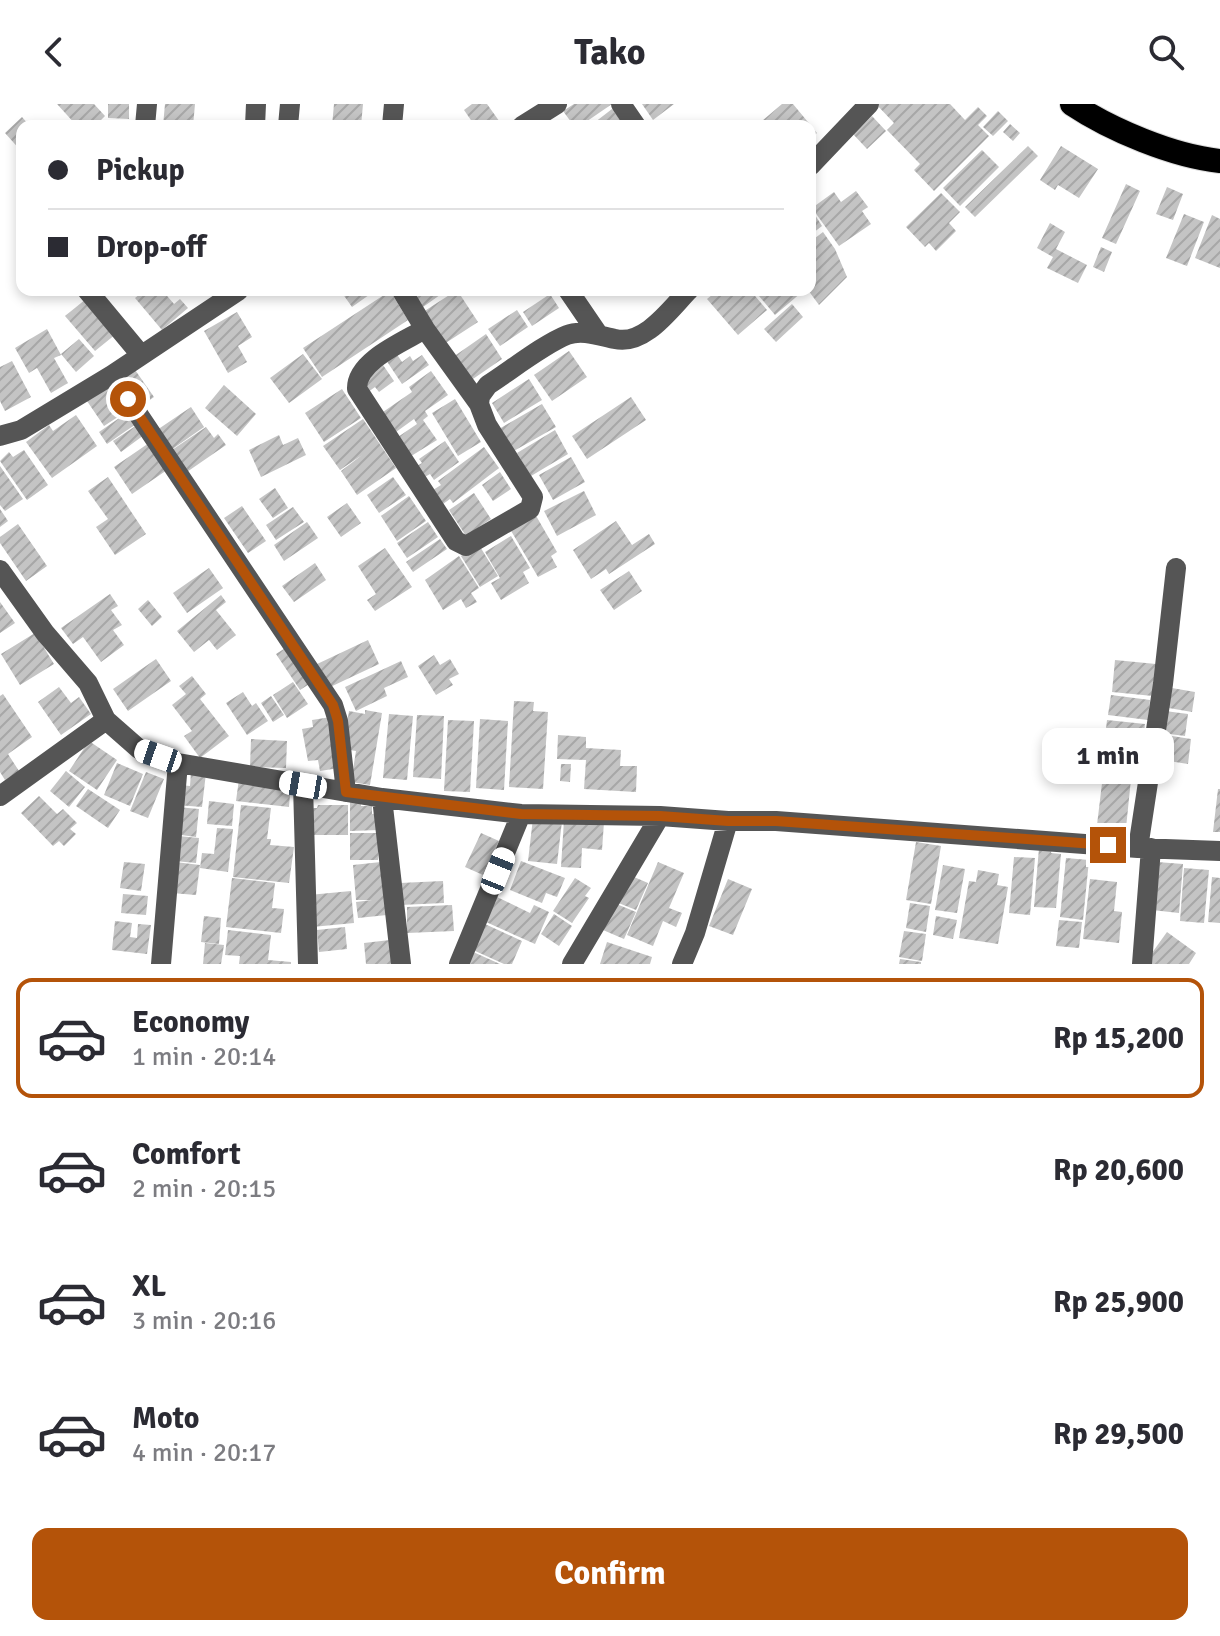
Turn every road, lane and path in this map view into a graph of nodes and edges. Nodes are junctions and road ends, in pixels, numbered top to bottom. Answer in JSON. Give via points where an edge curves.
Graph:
{"nodes":[{"id":1,"x":557,"y":104,"type":"edge"},
{"id":2,"x":869,"y":104,"type":"edge"},
{"id":3,"x":1072,"y":104,"type":"edge"},
{"id":4,"x":532,"y":120,"type":"edge"},
{"id":5,"x":816,"y":160,"type":"edge"},
{"id":6,"x":1220,"y":161,"type":"edge"},
{"id":7,"x":92,"y":296,"type":"edge"},
{"id":8,"x":230,"y":296,"type":"edge"},
{"id":9,"x":405,"y":296,"type":"edge"},
{"id":10,"x":572,"y":296,"type":"edge"},
{"id":11,"x":683,"y":296,"type":"edge"},
{"id":12,"x":425,"y":329,"type":"junction"},
{"id":13,"x":598,"y":334,"type":"junction"},
{"id":14,"x":141,"y":355,"type":"junction"},
{"id":15,"x":112,"y":375,"type":"junction"},
{"id":16,"x":479,"y":404,"type":"junction"},
{"id":17,"x":0,"y":436,"type":"edge"},
{"id":18,"x":1176,"y":568,"type":"dead end"},
{"id":19,"x":0,"y":570,"type":"edge"},
{"id":20,"x":106,"y":720,"type":"junction"},
{"id":21,"x":178,"y":763,"type":"junction"},
{"id":22,"x":303,"y":785,"type":"junction"},
{"id":23,"x":346,"y":792,"type":"junction"},
{"id":24,"x":0,"y":796,"type":"edge"},
{"id":25,"x":382,"y":798,"type":"junction"},
{"id":26,"x":521,"y":814,"type":"junction"},
{"id":27,"x":660,"y":816,"type":"junction"},
{"id":28,"x":728,"y":821,"type":"junction"},
{"id":29,"x":1144,"y":848,"type":"junction"},
{"id":30,"x":1220,"y":851,"type":"edge"},
{"id":31,"x":161,"y":964,"type":"edge"},
{"id":32,"x":308,"y":964,"type":"edge"},
{"id":33,"x":401,"y":964,"type":"edge"},
{"id":34,"x":459,"y":964,"type":"edge"},
{"id":35,"x":572,"y":964,"type":"edge"},
{"id":36,"x":682,"y":964,"type":"edge"},
{"id":37,"x":1142,"y":964,"type":"edge"}],
"edges":[{"from":1,"to":4,"type":"street"},
{"from":2,"to":5,"type":"street"},
{"from":3,"to":6,"type":"highway","via":[[1139,140]]},
{"from":7,"to":14,"type":"street"},
{"from":8,"to":14,"type":"street"},
{"from":9,"to":12,"type":"street"},
{"from":10,"to":13,"type":"street"},
{"from":11,"to":13,"type":"street","via":[[637,337],[626,341]]},
{"from":12,"to":16,"type":"street"},
{"from":12,"to":16,"type":"street","via":[[374,360],[360,373],[357,389],[456,541],[466,546],[530,509],[533,501]]},
{"from":13,"to":16,"type":"street","via":[[568,335],[488,385]]},
{"from":14,"to":15,"type":"street"},
{"from":15,"to":17,"type":"street","via":[[21,430]]},
{"from":15,"to":23,"type":"street","via":[[333,705]]},
{"from":18,"to":29,"type":"street"},
{"from":19,"to":20,"type":"street","via":[[88,683]]},
{"from":20,"to":21,"type":"street","via":[[139,749]]},
{"from":20,"to":24,"type":"street"},
{"from":21,"to":22,"type":"street"},
{"from":21,"to":31,"type":"street"},
{"from":22,"to":23,"type":"street"},
{"from":22,"to":32,"type":"street"},
{"from":23,"to":25,"type":"street"},
{"from":25,"to":26,"type":"street"},
{"from":25,"to":33,"type":"street"},
{"from":26,"to":27,"type":"street"},
{"from":26,"to":34,"type":"street"},
{"from":27,"to":28,"type":"street"},
{"from":27,"to":35,"type":"street"},
{"from":28,"to":29,"type":"street"},
{"from":28,"to":36,"type":"street"},
{"from":29,"to":30,"type":"street"},
{"from":29,"to":37,"type":"street"}]}
